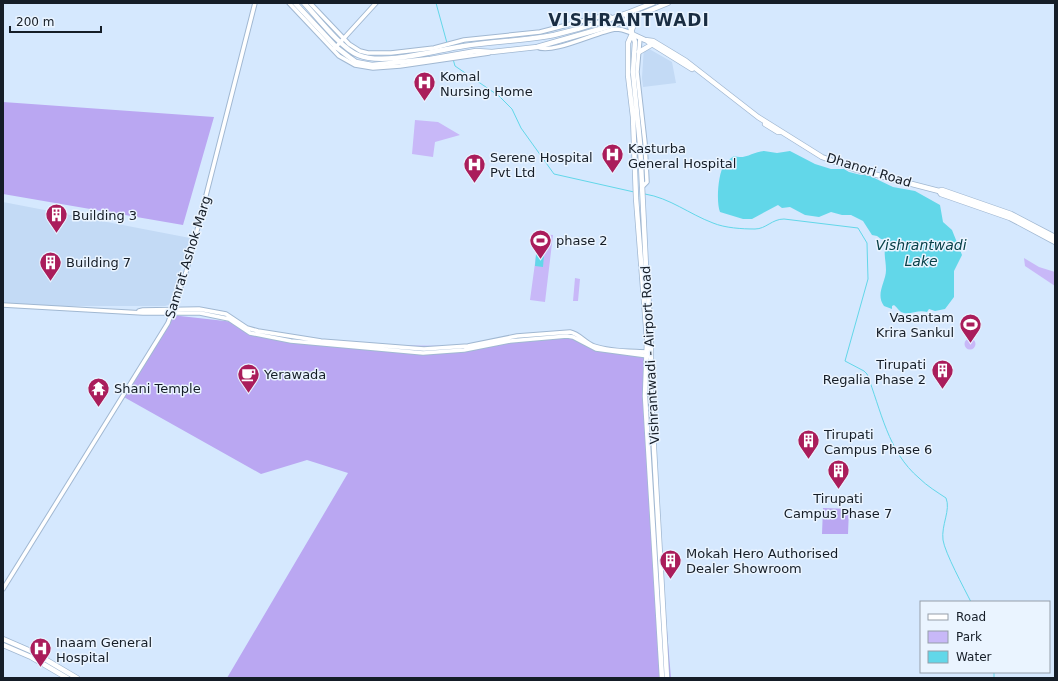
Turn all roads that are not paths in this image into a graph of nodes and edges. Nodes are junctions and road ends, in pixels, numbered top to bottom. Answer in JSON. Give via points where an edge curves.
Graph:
{"nodes":[{"id":1,"x":255,"y":3,"type":"edge"},
{"id":2,"x":288,"y":3,"type":"edge"},
{"id":3,"x":295,"y":3,"type":"edge"},
{"id":4,"x":304,"y":3,"type":"edge"},
{"id":5,"x":310,"y":3,"type":"edge"},
{"id":6,"x":376,"y":3,"type":"edge"},
{"id":7,"x":653,"y":3,"type":"edge"},
{"id":8,"x":668,"y":3,"type":"edge"},
{"id":9,"x":626,"y":14,"type":"junction"},
{"id":10,"x":637,"y":17,"type":"junction"},
{"id":11,"x":627,"y":21,"type":"junction"},
{"id":12,"x":631,"y":33,"type":"junction"},
{"id":13,"x":640,"y":38,"type":"junction"},
{"id":14,"x":343,"y":41,"type":"junction"},
{"id":15,"x":649,"y":43,"type":"junction"},
{"id":16,"x":537,"y":47,"type":"junction"},
{"id":17,"x":335,"y":48,"type":"junction"},
{"id":18,"x":639,"y":52,"type":"junction"},
{"id":19,"x":444,"y":58,"type":"junction"},
{"id":20,"x":642,"y":188,"type":"junction"},
{"id":21,"x":939,"y":190,"type":"junction"},
{"id":22,"x":642,"y":198,"type":"junction"},
{"id":23,"x":636,"y":199,"type":"junction"},
{"id":24,"x":1055,"y":237,"type":"edge"},
{"id":25,"x":1055,"y":242,"type":"edge"},
{"id":26,"x":3,"y":305,"type":"edge"},
{"id":27,"x":173,"y":311,"type":"junction"},
{"id":28,"x":649,"y":354,"type":"junction"},
{"id":29,"x":3,"y":589,"type":"edge"},
{"id":30,"x":3,"y":639,"type":"edge"},
{"id":31,"x":3,"y":645,"type":"edge"},
{"id":32,"x":67,"y":678,"type":"edge"},
{"id":33,"x":77,"y":678,"type":"edge"},
{"id":34,"x":662,"y":678,"type":"edge"},
{"id":35,"x":667,"y":678,"type":"edge"}],
"edges":[{"from":1,"to":27,"type":"street","name":"Samrat Ashok Marg","via":[[199,223]]},
{"from":2,"to":17,"type":"street"},
{"from":3,"to":17,"type":"main road"},
{"from":4,"to":14,"type":"main road"},
{"from":5,"to":14,"type":"street"},
{"from":6,"to":14,"type":"street"},
{"from":7,"to":9,"type":"main road"},
{"from":8,"to":10,"type":"main road"},
{"from":9,"to":11,"type":"main road","name":"Vishrantwadi - Airport Road"},
{"from":9,"to":14,"type":"main road","via":[[554,35],[454,45],[390,58],[367,58],[353,53]]},
{"from":10,"to":11,"type":"main road"},
{"from":10,"to":12,"type":"main road"},
{"from":11,"to":12,"type":"main road","name":"Vishrantwadi - Airport Road"},
{"from":11,"to":16,"type":"main road"},
{"from":12,"to":13,"type":"main road","name":"Dhanori Road"},
{"from":12,"to":16,"type":"street","via":[[616,30],[555,47]]},
{"from":12,"to":20,"type":"main road","name":"Vishrantwadi - Airport Road","via":[[636,42],[633,72]]},
{"from":12,"to":23,"type":"main road","name":"Vishrantwadi - Airport Road","via":[[628,43],[628,75],[634,123]]},
{"from":13,"to":15,"type":"main road","name":"Dhanori Road"},
{"from":13,"to":18,"type":"street"},
{"from":14,"to":17,"type":"street"},
{"from":15,"to":18,"type":"main road"},
{"from":15,"to":21,"type":"main road","name":"Dhanori Road","via":[[652,41],[699,70],[781,132],[828,159]]},
{"from":16,"to":19,"type":"main road","via":[[476,51]]},
{"from":17,"to":19,"type":"main road","via":[[356,62],[372,65]]},
{"from":17,"to":19,"type":"street","via":[[345,61],[373,68],[390,68]]},
{"from":18,"to":20,"type":"street","via":[[637,72],[647,182]]},
{"from":20,"to":22,"type":"main road","name":"Vishrantwadi - Airport Road"},
{"from":21,"to":24,"type":"main road","name":"Dhanori Road","via":[[1011,214]]},
{"from":21,"to":25,"type":"main road","name":"Dhanori Road","via":[[941,194],[1010,218]]},
{"from":22,"to":23,"type":"main road"},
{"from":22,"to":28,"type":"main road","name":"Vishrantwadi - Airport Road"},
{"from":23,"to":28,"type":"main road","name":"Vishrantwadi - Airport Road"},
{"from":26,"to":27,"type":"street"},
{"from":27,"to":28,"type":"street","via":[[214,315],[229,319],[250,332],[307,344],[431,352],[567,336],[596,349]]},
{"from":27,"to":29,"type":"street","name":"Samrat Ashok Marg","via":[[162,336]]},
{"from":28,"to":34,"type":"main road","name":"Vishrantwadi - Airport Road","via":[[645,396]]},
{"from":28,"to":35,"type":"main road","name":"Vishrantwadi - Airport Road"},
{"from":30,"to":33,"type":"main road","via":[[44,658]]},
{"from":31,"to":32,"type":"main road","via":[[31,657]]}]}
